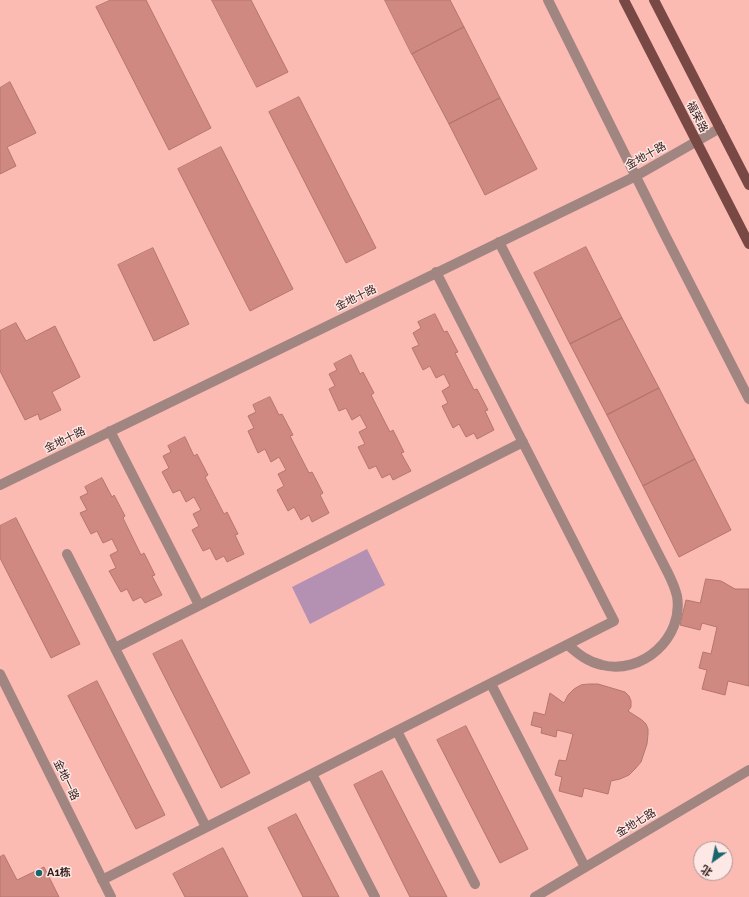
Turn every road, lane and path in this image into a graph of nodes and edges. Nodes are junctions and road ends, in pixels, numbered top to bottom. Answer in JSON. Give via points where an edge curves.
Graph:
{"nodes":[{"id":1,"x":548,"y":0,"type":"edge"},
{"id":2,"x":624,"y":0,"type":"edge"},
{"id":3,"x":654,"y":0,"type":"edge"},
{"id":4,"x":720,"y":128,"type":"junction"},
{"id":5,"x":696,"y":142,"type":"junction"},
{"id":6,"x":636,"y":176,"type":"junction"},
{"id":7,"x":749,"y":185,"type":"edge"},
{"id":8,"x":499,"y":242,"type":"junction"},
{"id":9,"x":749,"y":244,"type":"edge"},
{"id":10,"x":436,"y":272,"type":"junction"},
{"id":11,"x":749,"y":399,"type":"edge"},
{"id":12,"x":110,"y":431,"type":"junction"},
{"id":13,"x":523,"y":442,"type":"junction"},
{"id":14,"x":0,"y":485,"type":"edge"},
{"id":15,"x":67,"y":554,"type":"dead end"},
{"id":16,"x":199,"y":605,"type":"junction"},
{"id":17,"x":568,"y":645,"type":"junction"},
{"id":18,"x":115,"y":648,"type":"junction"},
{"id":19,"x":0,"y":674,"type":"edge"},
{"id":20,"x":491,"y":684,"type":"junction"},
{"id":21,"x":397,"y":731,"type":"junction"},
{"id":22,"x":749,"y":770,"type":"edge"},
{"id":23,"x":312,"y":774,"type":"junction"},
{"id":24,"x":206,"y":827,"type":"junction"},
{"id":25,"x":585,"y":867,"type":"junction"},
{"id":26,"x":102,"y":880,"type":"junction"},
{"id":27,"x":475,"y":884,"type":"dead end"},
{"id":28,"x":111,"y":897,"type":"edge"},
{"id":29,"x":375,"y":897,"type":"edge"},
{"id":30,"x":534,"y":897,"type":"edge"}],
"edges":[{"from":1,"to":6,"type":"street"},
{"from":2,"to":5,"type":"main road","name":"福荣路"},
{"from":3,"to":4,"type":"main road","name":"福荣路"},
{"from":4,"to":5,"type":"street","name":"金地十路"},
{"from":4,"to":7,"type":"main road","name":"福荣路"},
{"from":5,"to":6,"type":"street","name":"金地十路"},
{"from":5,"to":9,"type":"main road","name":"福荣路"},
{"from":6,"to":8,"type":"street","name":"金地十路"},
{"from":6,"to":11,"type":"street"},
{"from":8,"to":10,"type":"street","name":"金地十路"},
{"from":8,"to":17,"type":"street","via":[[668,573],[677,597],[675,623],[670,634],[658,650],[642,661],[629,666],[602,665],[578,654]]},
{"from":10,"to":12,"type":"street","name":"金地十路"},
{"from":10,"to":13,"type":"street"},
{"from":12,"to":14,"type":"street","name":"金地十路"},
{"from":12,"to":16,"type":"street"},
{"from":13,"to":16,"type":"street"},
{"from":13,"to":17,"type":"street","via":[[614,622]]},
{"from":15,"to":18,"type":"street"},
{"from":16,"to":18,"type":"street"},
{"from":17,"to":20,"type":"street"},
{"from":18,"to":24,"type":"street"},
{"from":19,"to":26,"type":"street","name":"金地一路"},
{"from":20,"to":21,"type":"street"},
{"from":20,"to":25,"type":"street"},
{"from":21,"to":23,"type":"street"},
{"from":21,"to":27,"type":"street"},
{"from":22,"to":25,"type":"street","name":"金地七路"},
{"from":23,"to":24,"type":"street"},
{"from":23,"to":29,"type":"street"},
{"from":24,"to":26,"type":"street"},
{"from":25,"to":30,"type":"street","name":"金地七路"},
{"from":26,"to":28,"type":"street","name":"金地一路"}]}
